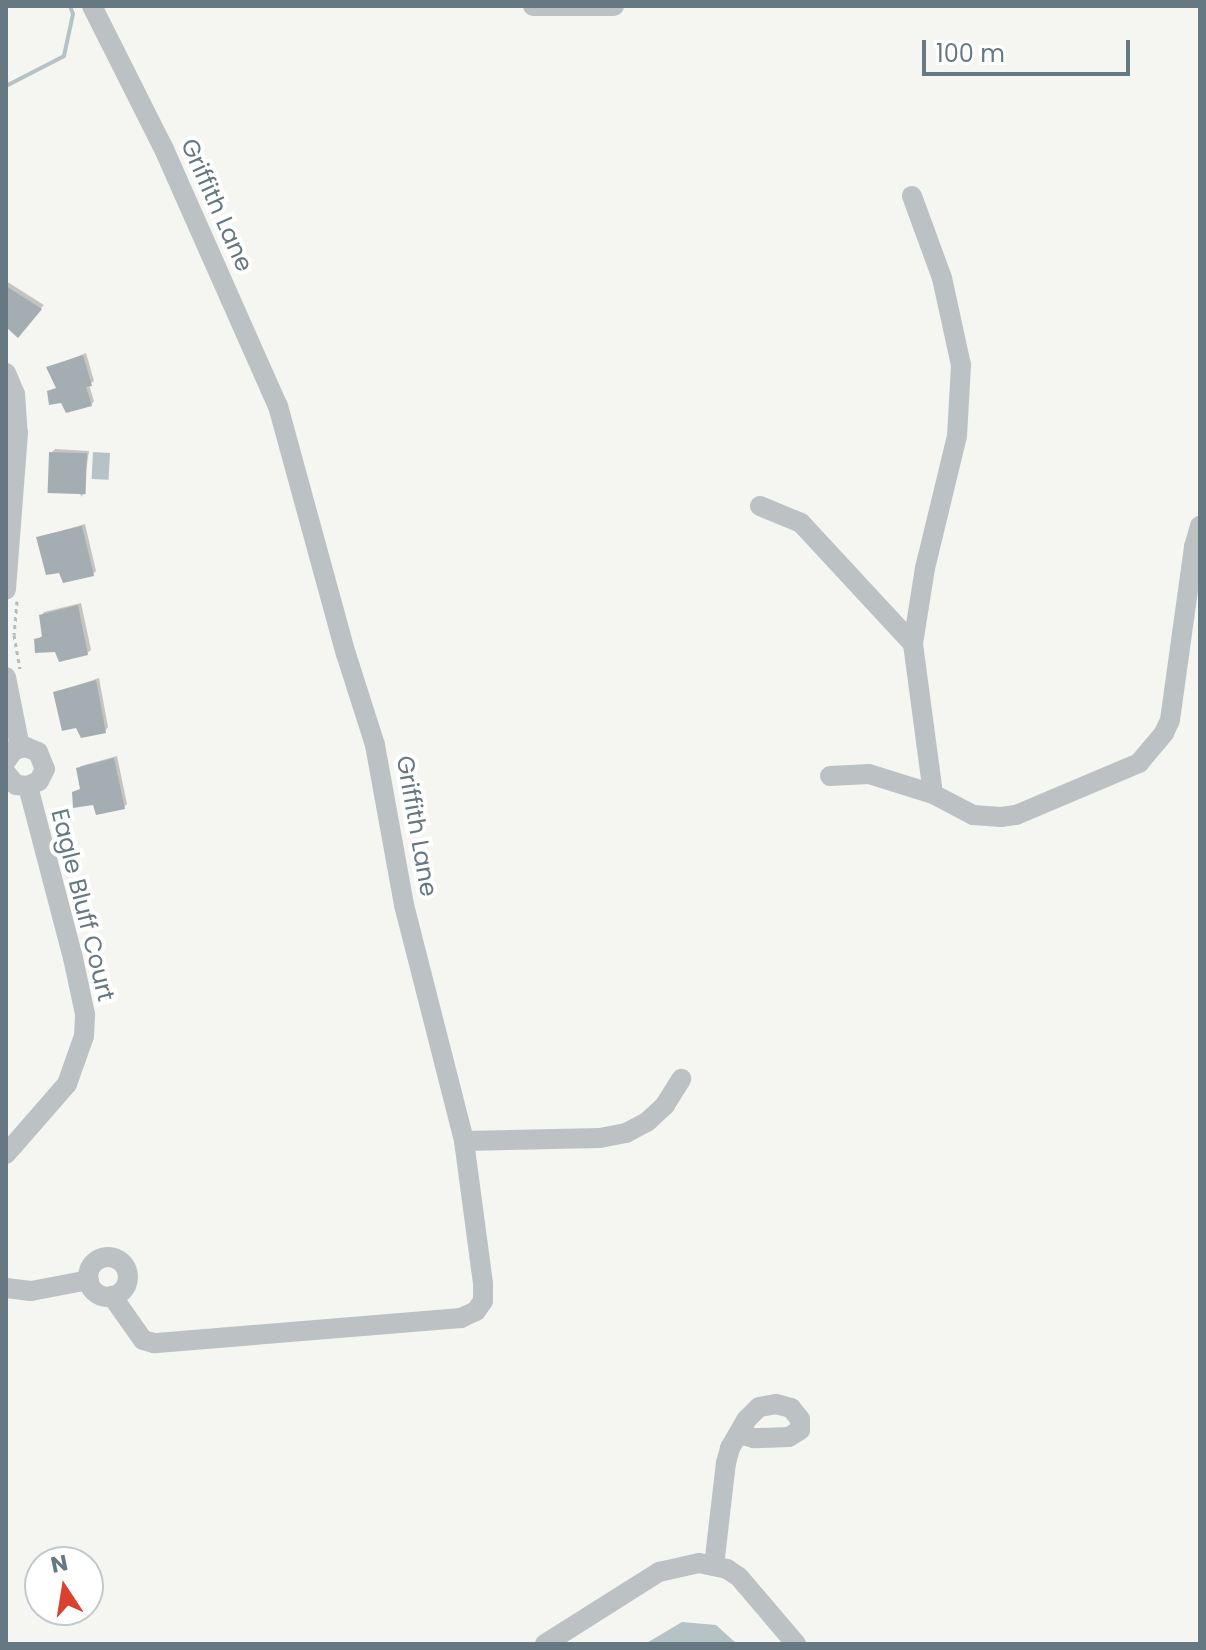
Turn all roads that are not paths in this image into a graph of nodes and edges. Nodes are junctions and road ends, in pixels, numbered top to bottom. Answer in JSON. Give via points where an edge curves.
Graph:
{"nodes":[{"id":1,"x":92,"y":6,"type":"edge"},
{"id":2,"x":533,"y":6,"type":"edge"},
{"id":3,"x":614,"y":6,"type":"edge"},
{"id":4,"x":912,"y":196,"type":"dead end"},
{"id":5,"x":6,"y":373,"type":"edge"},
{"id":6,"x":760,"y":506,"type":"dead end"},
{"id":7,"x":1200,"y":526,"type":"edge"},
{"id":8,"x":6,"y":590,"type":"edge"},
{"id":9,"x":913,"y":644,"type":"junction"},
{"id":10,"x":6,"y":677,"type":"edge"},
{"id":11,"x":13,"y":754,"type":"edge"},
{"id":12,"x":6,"y":773,"type":"edge"},
{"id":13,"x":830,"y":776,"type":"dead end"},
{"id":14,"x":28,"y":786,"type":"junction"},
{"id":15,"x":933,"y":794,"type":"junction"},
{"id":16,"x":681,"y":1079,"type":"dead end"},
{"id":17,"x":464,"y":1141,"type":"junction"},
{"id":18,"x":6,"y":1154,"type":"edge"},
{"id":19,"x":89,"y":1280,"type":"junction"},
{"id":20,"x":6,"y":1288,"type":"edge"},
{"id":21,"x":112,"y":1296,"type":"junction"},
{"id":22,"x":739,"y":1434,"type":"dead end"},
{"id":23,"x":714,"y":1566,"type":"junction"},
{"id":24,"x":545,"y":1644,"type":"edge"},
{"id":25,"x":796,"y":1644,"type":"edge"}],
"edges":[{"from":1,"to":17,"type":"street","name":"Griffith Lane","via":[[163,147],[278,406],[375,745],[404,905]]},
{"from":2,"to":3,"type":"street"},
{"from":4,"to":9,"type":"street","via":[[940,270],[961,365],[957,436]]},
{"from":5,"to":8,"type":"street","via":[[15,394],[18,433]]},
{"from":6,"to":9,"type":"street","via":[[801,523]]},
{"from":7,"to":15,"type":"street","via":[[1170,720],[1139,763],[1016,815],[973,815]]},
{"from":9,"to":15,"type":"street"},
{"from":10,"to":11,"type":"street","name":"Eagle Bluff Court"},
{"from":11,"to":14,"type":"street","name":"Eagle Bluff Court","via":[[33,748],[45,762],[43,775]]},
{"from":12,"to":14,"type":"street","name":"Eagle Bluff Court","via":[[16,785]]},
{"from":13,"to":15,"type":"street","via":[[869,774]]},
{"from":14,"to":18,"type":"street","name":"Eagle Bluff Court","via":[[73,958],[85,1014],[84,1036],[67,1084]]},
{"from":16,"to":17,"type":"street","via":[[665,1105],[626,1133]]},
{"from":17,"to":21,"type":"street","name":"Griffith Lane","via":[[483,1301],[461,1318],[154,1343],[143,1340]]},
{"from":19,"to":20,"type":"street","via":[[31,1291]]},
{"from":19,"to":21,"type":"street","via":[[97,1294]]},
{"from":19,"to":21,"type":"street","via":[[95,1263],[106,1258],[118,1261],[127,1270],[127,1283]]},
{"from":22,"to":23,"type":"street","via":[[726,1463]]},
{"from":23,"to":24,"type":"street","via":[[679,1565],[659,1572]]},
{"from":23,"to":25,"type":"street","via":[[739,1577]]}]}
